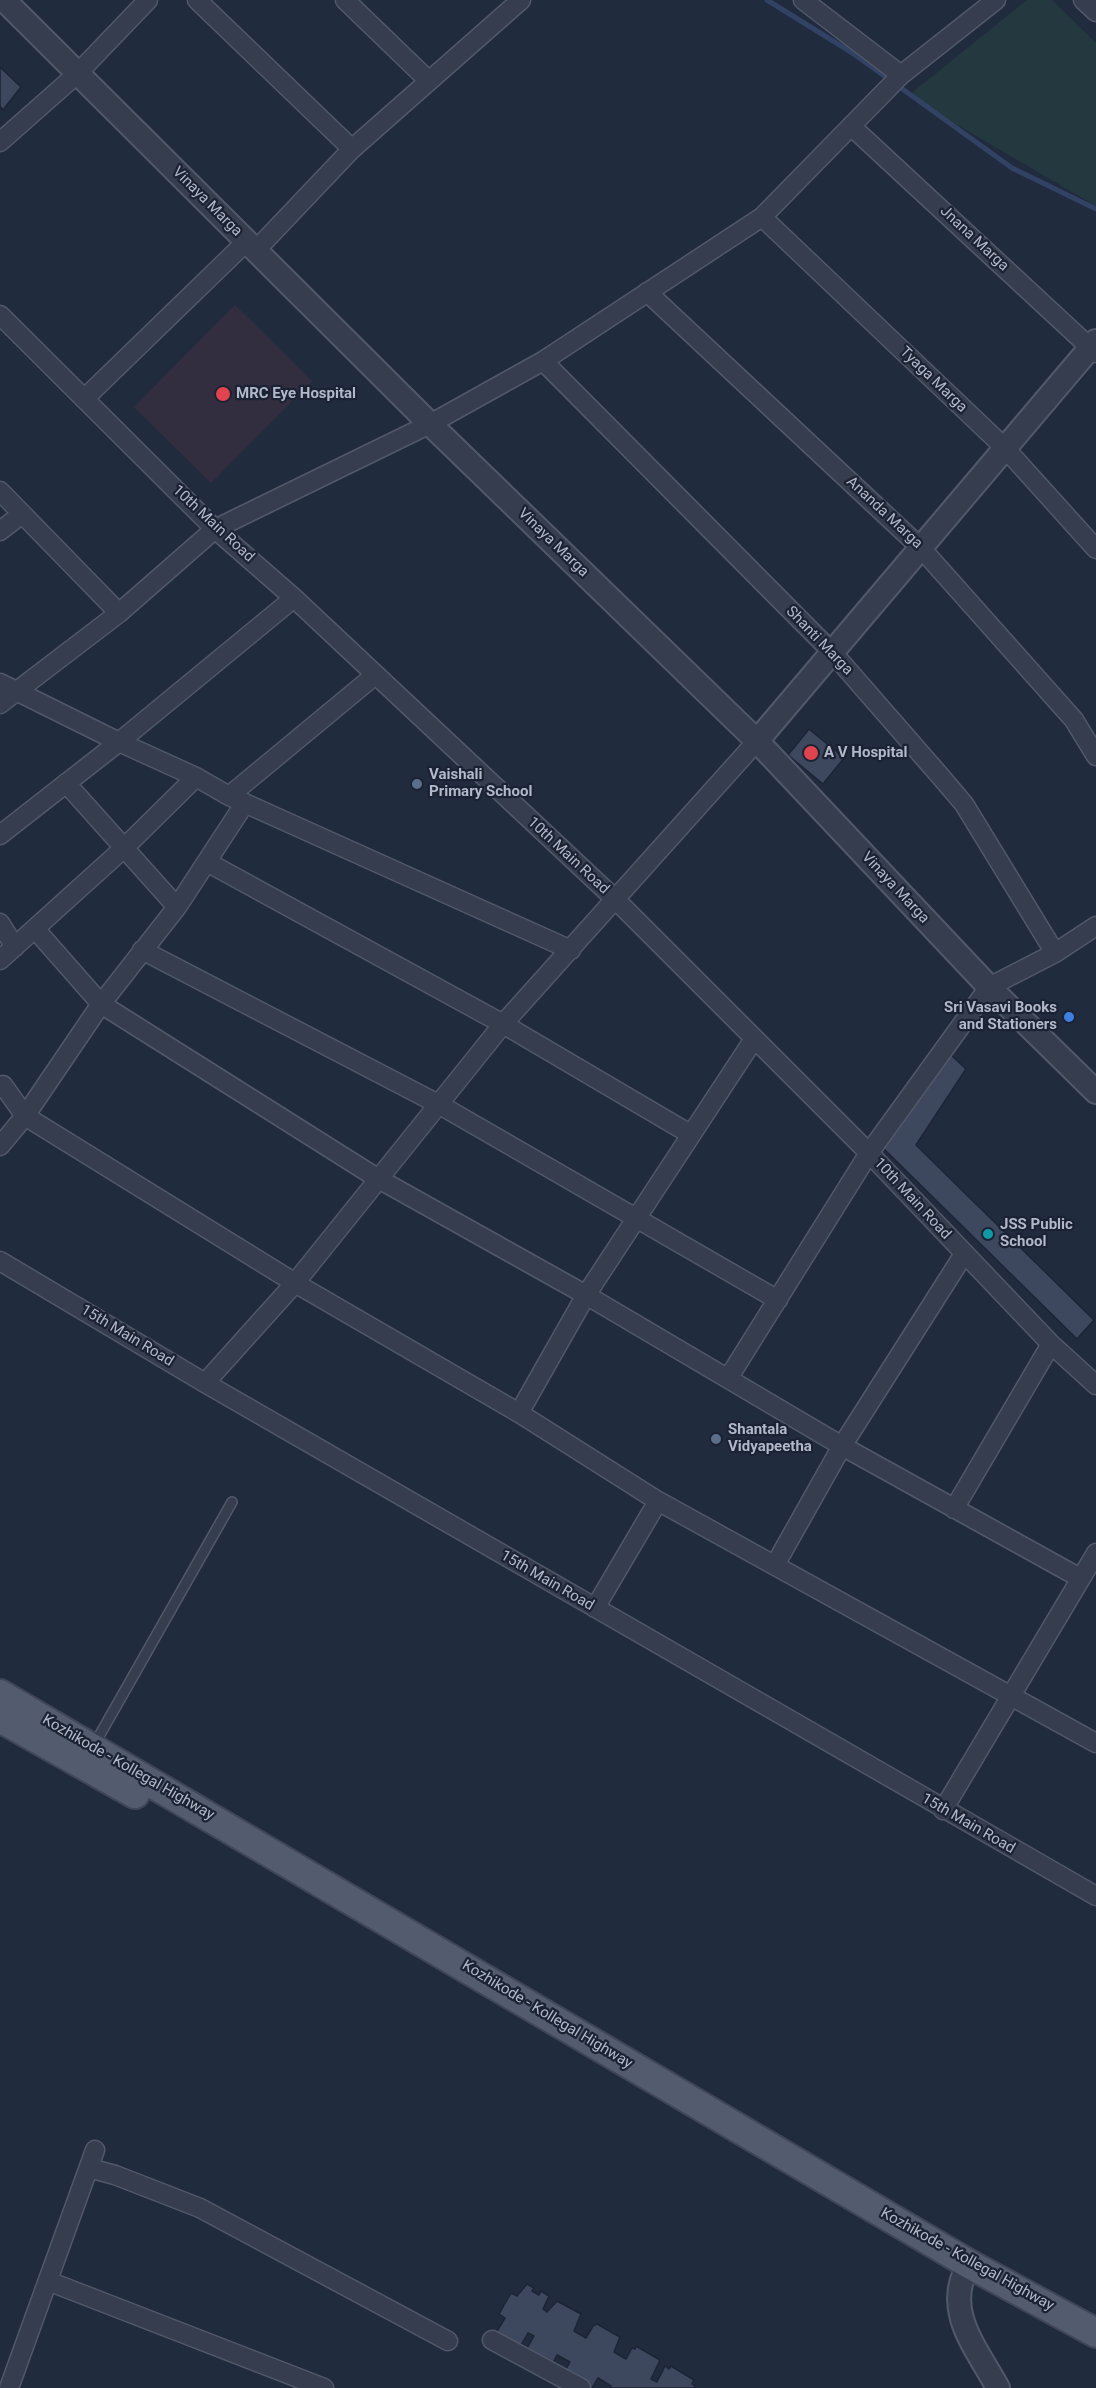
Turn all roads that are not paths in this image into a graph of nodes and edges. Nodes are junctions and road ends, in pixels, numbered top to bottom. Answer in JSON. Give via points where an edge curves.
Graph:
{"nodes":[{"id":1,"x":4,"y":0,"type":"edge"},
{"id":2,"x":148,"y":0,"type":"edge"},
{"id":3,"x":197,"y":0,"type":"edge"},
{"id":4,"x":345,"y":0,"type":"edge"},
{"id":5,"x":521,"y":0,"type":"edge"},
{"id":6,"x":996,"y":0,"type":"edge"},
{"id":7,"x":1083,"y":0,"type":"edge"},
{"id":8,"x":811,"y":2,"type":"edge"},
{"id":9,"x":1096,"y":12,"type":"edge"},
{"id":10,"x":77,"y":74,"type":"junction"},
{"id":11,"x":898,"y":78,"type":"junction"},
{"id":12,"x":429,"y":81,"type":"junction"},
{"id":13,"x":851,"y":126,"type":"junction"},
{"id":14,"x":0,"y":142,"type":"edge"},
{"id":15,"x":352,"y":149,"type":"junction"},
{"id":16,"x":762,"y":217,"type":"junction"},
{"id":17,"x":251,"y":246,"type":"junction"},
{"id":18,"x":646,"y":292,"type":"junction"},
{"id":19,"x":0,"y":315,"type":"edge"},
{"id":20,"x":1094,"y":347,"type":"edge"},
{"id":21,"x":543,"y":361,"type":"junction"},
{"id":22,"x":84,"y":399,"type":"junction"},
{"id":23,"x":429,"y":424,"type":"junction"},
{"id":24,"x":1005,"y":448,"type":"junction"},
{"id":25,"x":0,"y":491,"type":"edge"},
{"id":26,"x":22,"y":514,"type":"junction"},
{"id":27,"x":215,"y":529,"type":"junction"},
{"id":28,"x":0,"y":531,"type":"edge"},
{"id":29,"x":921,"y":548,"type":"junction"},
{"id":30,"x":1096,"y":549,"type":"edge"},
{"id":31,"x":294,"y":598,"type":"junction"},
{"id":32,"x":119,"y":613,"type":"junction"},
{"id":33,"x":832,"y":652,"type":"junction"},
{"id":34,"x":374,"y":676,"type":"junction"},
{"id":35,"x":8,"y":687,"type":"edge"},
{"id":36,"x":0,"y":704,"type":"edge"},
{"id":37,"x":757,"y":741,"type":"junction"},
{"id":38,"x":119,"y":742,"type":"junction"},
{"id":39,"x":1096,"y":756,"type":"edge"},
{"id":40,"x":196,"y":777,"type":"junction"},
{"id":41,"x":66,"y":783,"type":"junction"},
{"id":42,"x":237,"y":800,"type":"junction"},
{"id":43,"x":0,"y":836,"type":"edge"},
{"id":44,"x":124,"y":848,"type":"junction"},
{"id":45,"x":207,"y":862,"type":"junction"},
{"id":46,"x":615,"y":900,"type":"junction"},
{"id":47,"x":177,"y":907,"type":"junction"},
{"id":48,"x":0,"y":923,"type":"edge"},
{"id":49,"x":1096,"y":926,"type":"edge"},
{"id":50,"x":36,"y":930,"type":"junction"},
{"id":51,"x":15,"y":947,"type":"junction"},
{"id":52,"x":142,"y":950,"type":"junction"},
{"id":53,"x":570,"y":950,"type":"junction"},
{"id":54,"x":1055,"y":953,"type":"junction"},
{"id":55,"x":0,"y":960,"type":"edge"},
{"id":56,"x":989,"y":987,"type":"junction"},
{"id":57,"x":101,"y":1004,"type":"junction"},
{"id":58,"x":502,"y":1024,"type":"junction"},
{"id":59,"x":754,"y":1039,"type":"junction"},
{"id":60,"x":1,"y":1085,"type":"edge"},
{"id":61,"x":1096,"y":1092,"type":"edge"},
{"id":62,"x":440,"y":1105,"type":"junction"},
{"id":63,"x":25,"y":1116,"type":"junction"},
{"id":64,"x":690,"y":1134,"type":"junction"},
{"id":65,"x":0,"y":1146,"type":"edge"},
{"id":66,"x":869,"y":1153,"type":"junction"},
{"id":67,"x":376,"y":1178,"type":"junction"},
{"id":68,"x":635,"y":1219,"type":"junction"},
{"id":69,"x":964,"y":1254,"type":"junction"},
{"id":70,"x":0,"y":1261,"type":"edge"},
{"id":71,"x":295,"y":1283,"type":"junction"},
{"id":72,"x":586,"y":1295,"type":"junction"},
{"id":73,"x":778,"y":1300,"type":"junction"},
{"id":74,"x":1051,"y":1344,"type":"junction"},
{"id":75,"x":729,"y":1377,"type":"junction"},
{"id":76,"x":205,"y":1383,"type":"junction"},
{"id":77,"x":1096,"y":1385,"type":"edge"},
{"id":78,"x":519,"y":1413,"type":"junction"},
{"id":79,"x":842,"y":1446,"type":"junction"},
{"id":80,"x":658,"y":1501,"type":"junction"},
{"id":81,"x":232,"y":1502,"type":"dead end"},
{"id":82,"x":954,"y":1509,"type":"junction"},
{"id":83,"x":1096,"y":1553,"type":"edge"},
{"id":84,"x":775,"y":1565,"type":"junction"},
{"id":85,"x":1080,"y":1578,"type":"junction"},
{"id":86,"x":595,"y":1608,"type":"junction"},
{"id":87,"x":0,"y":1694,"type":"edge"},
{"id":88,"x":1012,"y":1696,"type":"junction"},
{"id":89,"x":0,"y":1718,"type":"edge"},
{"id":90,"x":1096,"y":1743,"type":"edge"},
{"id":91,"x":93,"y":1747,"type":"junction"},
{"id":92,"x":943,"y":1810,"type":"junction"},
{"id":93,"x":1096,"y":1896,"type":"edge"},
{"id":94,"x":95,"y":2150,"type":"dead end"},
{"id":95,"x":88,"y":2168,"type":"junction"},
{"id":96,"x":965,"y":2271,"type":"junction"},
{"id":97,"x":48,"y":2281,"type":"junction"},
{"id":98,"x":1096,"y":2333,"type":"edge"},
{"id":99,"x":492,"y":2340,"type":"dead end"},
{"id":100,"x":448,"y":2341,"type":"dead end"},
{"id":101,"x":1096,"y":2354,"type":"edge"},
{"id":102,"x":9,"y":2388,"type":"edge"},
{"id":103,"x":324,"y":2388,"type":"edge"},
{"id":104,"x":581,"y":2388,"type":"edge"},
{"id":105,"x":998,"y":2388,"type":"edge"}],
"edges":[{"from":1,"to":10,"type":"street","name":"Vinaya Marga"},
{"from":2,"to":10,"type":"street"},
{"from":3,"to":15,"type":"street"},
{"from":4,"to":12,"type":"street"},
{"from":5,"to":12,"type":"street"},
{"from":6,"to":11,"type":"street"},
{"from":7,"to":9,"type":"street"},
{"from":8,"to":11,"type":"street"},
{"from":10,"to":14,"type":"street"},
{"from":10,"to":17,"type":"street","name":"Vinaya Marga"},
{"from":11,"to":13,"type":"street"},
{"from":12,"to":15,"type":"street"},
{"from":13,"to":16,"type":"street"},
{"from":13,"to":20,"type":"street","name":"Jnana Marga"},
{"from":15,"to":17,"type":"street"},
{"from":16,"to":18,"type":"street"},
{"from":16,"to":24,"type":"street","name":"Tyaga Marga"},
{"from":17,"to":22,"type":"street"},
{"from":17,"to":23,"type":"street","name":"Vinaya Marga"},
{"from":18,"to":21,"type":"street"},
{"from":18,"to":29,"type":"street","name":"Ananda Marga"},
{"from":19,"to":22,"type":"street","name":"10th Main Road"},
{"from":20,"to":24,"type":"street"},
{"from":21,"to":23,"type":"street"},
{"from":21,"to":33,"type":"street","name":"Shanti Marga"},
{"from":22,"to":27,"type":"street","name":"10th Main Road"},
{"from":23,"to":27,"type":"street"},
{"from":23,"to":37,"type":"street","name":"Vinaya Marga"},
{"from":24,"to":29,"type":"street"},
{"from":24,"to":30,"type":"street","name":"Tyaga Marga"},
{"from":25,"to":26,"type":"street"},
{"from":26,"to":28,"type":"street"},
{"from":26,"to":32,"type":"street"},
{"from":27,"to":31,"type":"street","name":"10th Main Road"},
{"from":27,"to":32,"type":"street"},
{"from":29,"to":33,"type":"street"},
{"from":29,"to":39,"type":"street","name":"Ananda Marga","via":[[1074,720]]},
{"from":31,"to":34,"type":"street","name":"10th Main Road"},
{"from":31,"to":38,"type":"street"},
{"from":32,"to":35,"type":"street"},
{"from":33,"to":37,"type":"street"},
{"from":33,"to":54,"type":"street","name":"Shanti Marga","via":[[964,804]]},
{"from":34,"to":42,"type":"street"},
{"from":34,"to":46,"type":"street","name":"10th Main Road"},
{"from":35,"to":36,"type":"street"},
{"from":35,"to":38,"type":"street"},
{"from":37,"to":46,"type":"street"},
{"from":37,"to":56,"type":"street","name":"Vinaya Marga"},
{"from":38,"to":40,"type":"street"},
{"from":38,"to":41,"type":"street"},
{"from":40,"to":42,"type":"street"},
{"from":40,"to":44,"type":"street"},
{"from":41,"to":43,"type":"street"},
{"from":41,"to":44,"type":"street"},
{"from":42,"to":45,"type":"street"},
{"from":42,"to":53,"type":"street"},
{"from":44,"to":47,"type":"street"},
{"from":44,"to":50,"type":"street"},
{"from":45,"to":47,"type":"street"},
{"from":45,"to":58,"type":"street"},
{"from":46,"to":53,"type":"street"},
{"from":46,"to":59,"type":"street","name":"10th Main Road"},
{"from":47,"to":52,"type":"street"},
{"from":48,"to":51,"type":"street"},
{"from":49,"to":54,"type":"street"},
{"from":50,"to":51,"type":"street"},
{"from":50,"to":57,"type":"street"},
{"from":51,"to":55,"type":"street"},
{"from":52,"to":57,"type":"street"},
{"from":52,"to":62,"type":"street"},
{"from":53,"to":58,"type":"street"},
{"from":54,"to":56,"type":"street"},
{"from":56,"to":61,"type":"street","name":"Vinaya Marga"},
{"from":56,"to":66,"type":"street"},
{"from":57,"to":63,"type":"street"},
{"from":57,"to":67,"type":"street"},
{"from":58,"to":62,"type":"street"},
{"from":58,"to":64,"type":"street"},
{"from":59,"to":64,"type":"street"},
{"from":59,"to":66,"type":"street","name":"10th Main Road"},
{"from":60,"to":63,"type":"street"},
{"from":62,"to":67,"type":"street"},
{"from":62,"to":68,"type":"street"},
{"from":63,"to":65,"type":"street"},
{"from":63,"to":71,"type":"street"},
{"from":64,"to":68,"type":"street"},
{"from":66,"to":69,"type":"street","name":"10th Main Road"},
{"from":66,"to":73,"type":"street"},
{"from":67,"to":71,"type":"street"},
{"from":67,"to":72,"type":"street"},
{"from":68,"to":72,"type":"street"},
{"from":68,"to":73,"type":"street"},
{"from":69,"to":74,"type":"street","name":"10th Main Road"},
{"from":69,"to":79,"type":"street"},
{"from":70,"to":76,"type":"street","name":"15th Main Road"},
{"from":71,"to":76,"type":"street"},
{"from":71,"to":78,"type":"street"},
{"from":72,"to":75,"type":"street"},
{"from":72,"to":78,"type":"street"},
{"from":73,"to":75,"type":"street"},
{"from":74,"to":77,"type":"street","name":"10th Main Road"},
{"from":74,"to":82,"type":"street"},
{"from":75,"to":79,"type":"street"},
{"from":76,"to":86,"type":"street","name":"15th Main Road"},
{"from":78,"to":80,"type":"street"},
{"from":79,"to":82,"type":"street"},
{"from":79,"to":84,"type":"street"},
{"from":80,"to":84,"type":"street"},
{"from":80,"to":86,"type":"street"},
{"from":81,"to":91,"type":"lane"},
{"from":82,"to":85,"type":"street"},
{"from":83,"to":85,"type":"street"},
{"from":84,"to":88,"type":"street"},
{"from":85,"to":88,"type":"street"},
{"from":86,"to":92,"type":"street","name":"15th Main Road"},
{"from":87,"to":91,"type":"main road","name":"Kozhikode - Kollegal Highway"},
{"from":88,"to":90,"type":"street"},
{"from":88,"to":92,"type":"street"},
{"from":89,"to":96,"type":"main road"},
{"from":91,"to":96,"type":"main road","name":"Kozhikode - Kollegal Highway"},
{"from":92,"to":93,"type":"street","name":"15th Main Road"},
{"from":94,"to":95,"type":"street"},
{"from":95,"to":97,"type":"street"},
{"from":95,"to":100,"type":"street","via":[[200,2208]]},
{"from":96,"to":98,"type":"main road","name":"Kozhikode - Kollegal Highway"},
{"from":96,"to":101,"type":"main road"},
{"from":96,"to":105,"type":"street","via":[[957,2296],[961,2320]]},
{"from":97,"to":102,"type":"street"},
{"from":97,"to":103,"type":"street"},
{"from":99,"to":104,"type":"street"}]}
